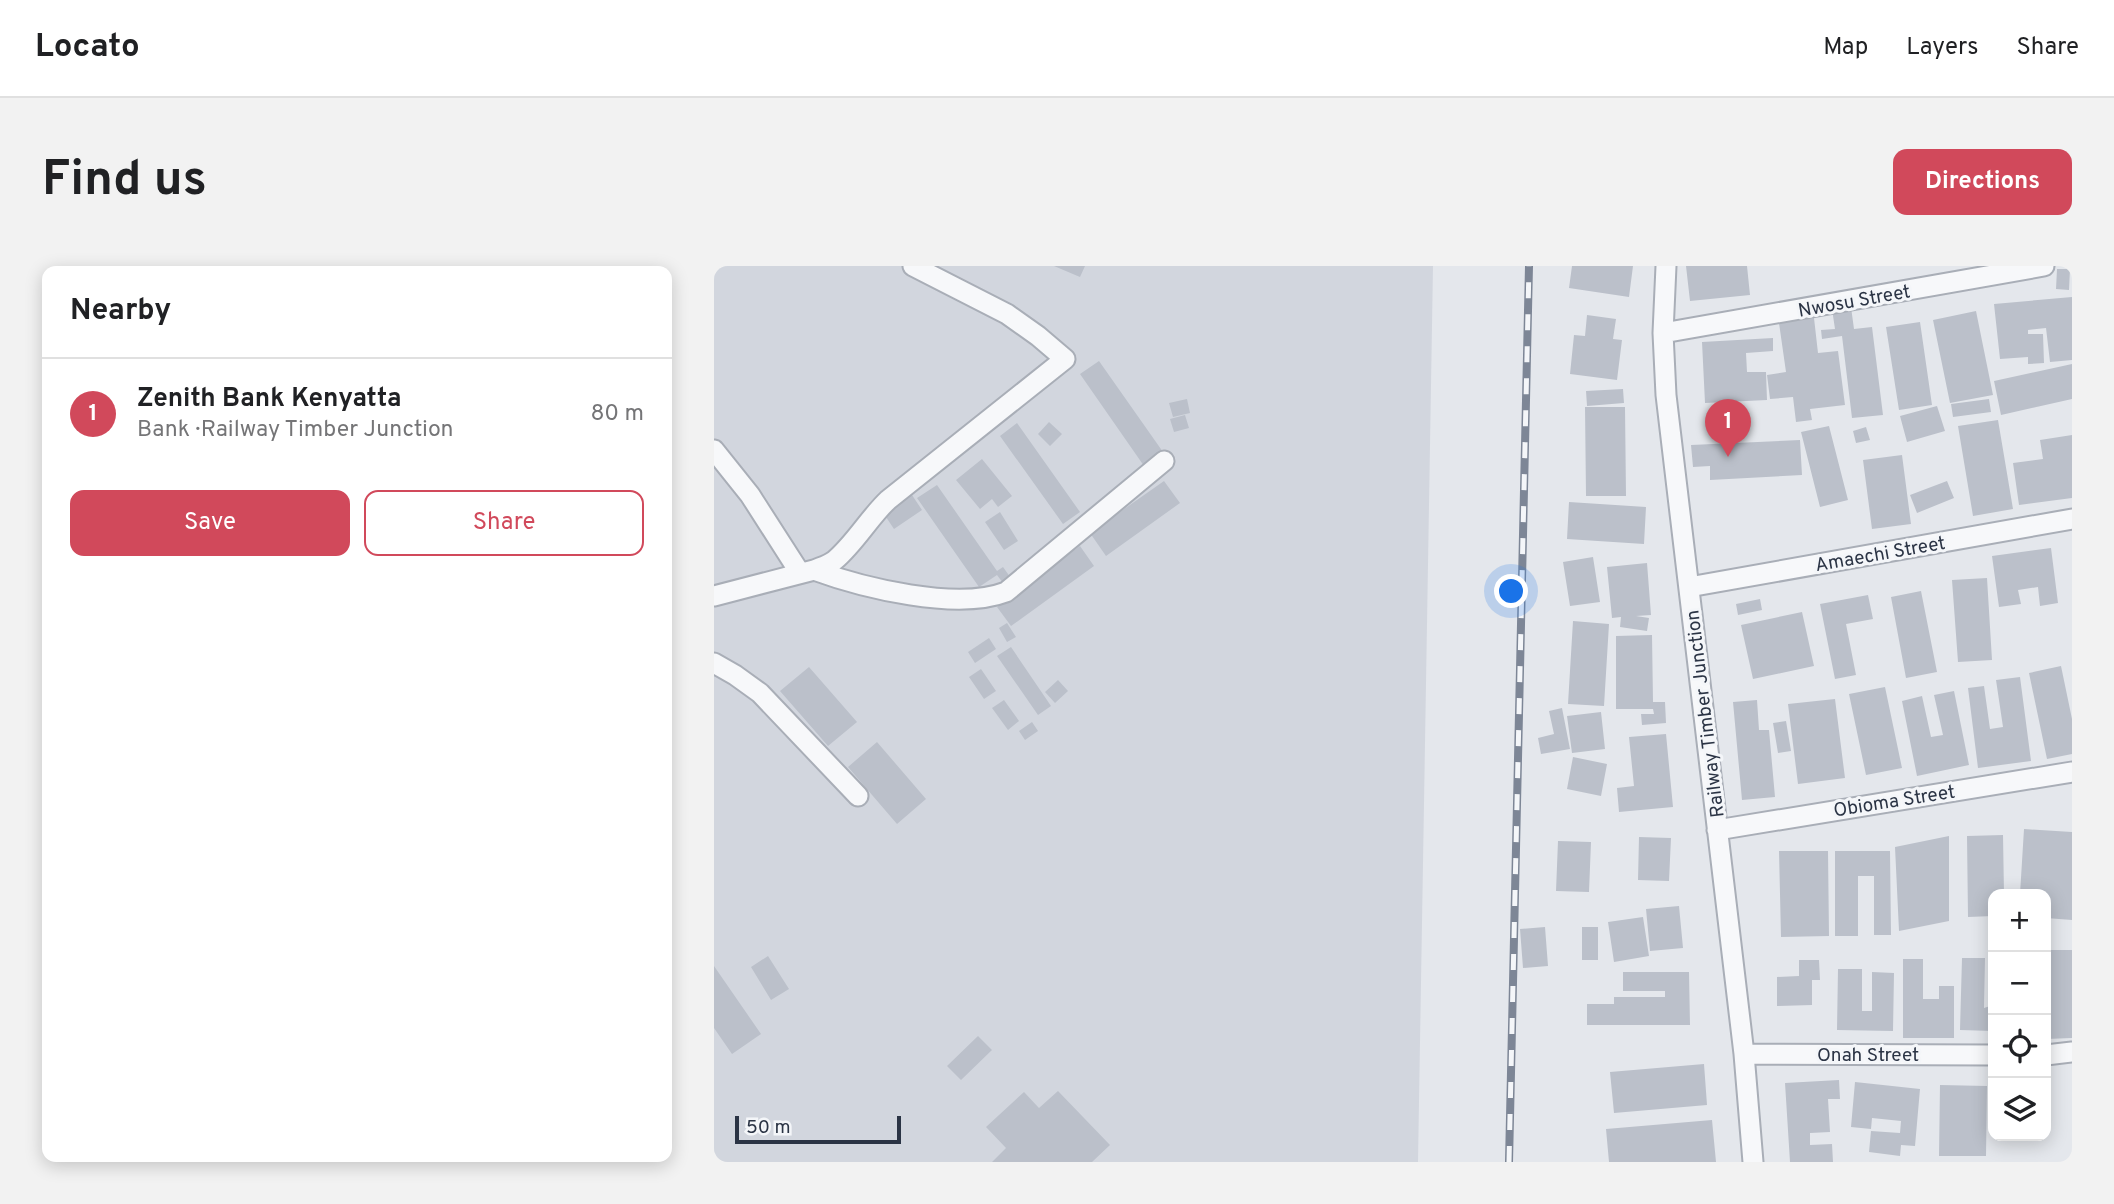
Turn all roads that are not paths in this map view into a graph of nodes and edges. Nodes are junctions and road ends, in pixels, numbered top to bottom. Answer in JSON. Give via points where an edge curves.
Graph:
{"nodes":[{"id":1,"x":913,"y":266,"type":"edge"},
{"id":2,"x":1666,"y":266,"type":"edge"},
{"id":3,"x":2044,"y":266,"type":"edge"},
{"id":4,"x":1663,"y":333,"type":"junction"},
{"id":5,"x":714,"y":450,"type":"edge"},
{"id":6,"x":1164,"y":461,"type":"dead end"},
{"id":7,"x":2072,"y":519,"type":"edge"},
{"id":8,"x":807,"y":571,"type":"junction"},
{"id":9,"x":1689,"y":587,"type":"junction"},
{"id":10,"x":714,"y":596,"type":"edge"},
{"id":11,"x":714,"y":663,"type":"edge"},
{"id":12,"x":2072,"y":772,"type":"edge"},
{"id":13,"x":858,"y":796,"type":"dead end"},
{"id":14,"x":1717,"y":830,"type":"junction"},
{"id":15,"x":2072,"y":1052,"type":"edge"},
{"id":16,"x":1744,"y":1054,"type":"junction"},
{"id":17,"x":2051,"y":1054,"type":"edge"},
{"id":18,"x":1988,"y":1055,"type":"edge"},
{"id":19,"x":1753,"y":1162,"type":"edge"}],
"edges":[{"from":1,"to":8,"type":"street","via":[[1007,314],[1065,359],[888,500],[829,564]]},
{"from":2,"to":4,"type":"street","name":"Railway Timber Junction"},
{"from":3,"to":4,"type":"street","name":"Nwosu Street"},
{"from":4,"to":9,"type":"street","name":"Railway Timber Junction"},
{"from":5,"to":8,"type":"street"},
{"from":6,"to":8,"type":"street","via":[[1006,592],[992,597],[922,596]]},
{"from":7,"to":9,"type":"street","name":"Amaechi Street"},
{"from":8,"to":10,"type":"street"},
{"from":9,"to":14,"type":"street","name":"Railway Timber Junction"},
{"from":11,"to":13,"type":"street","via":[[760,693]]},
{"from":12,"to":14,"type":"street","name":"Obioma Street"},
{"from":14,"to":16,"type":"street","name":"Railway Timber Junction"},
{"from":15,"to":17,"type":"street"},
{"from":16,"to":18,"type":"street","name":"Onah Street"},
{"from":16,"to":19,"type":"street","name":"Railway Timber Junction"}]}
